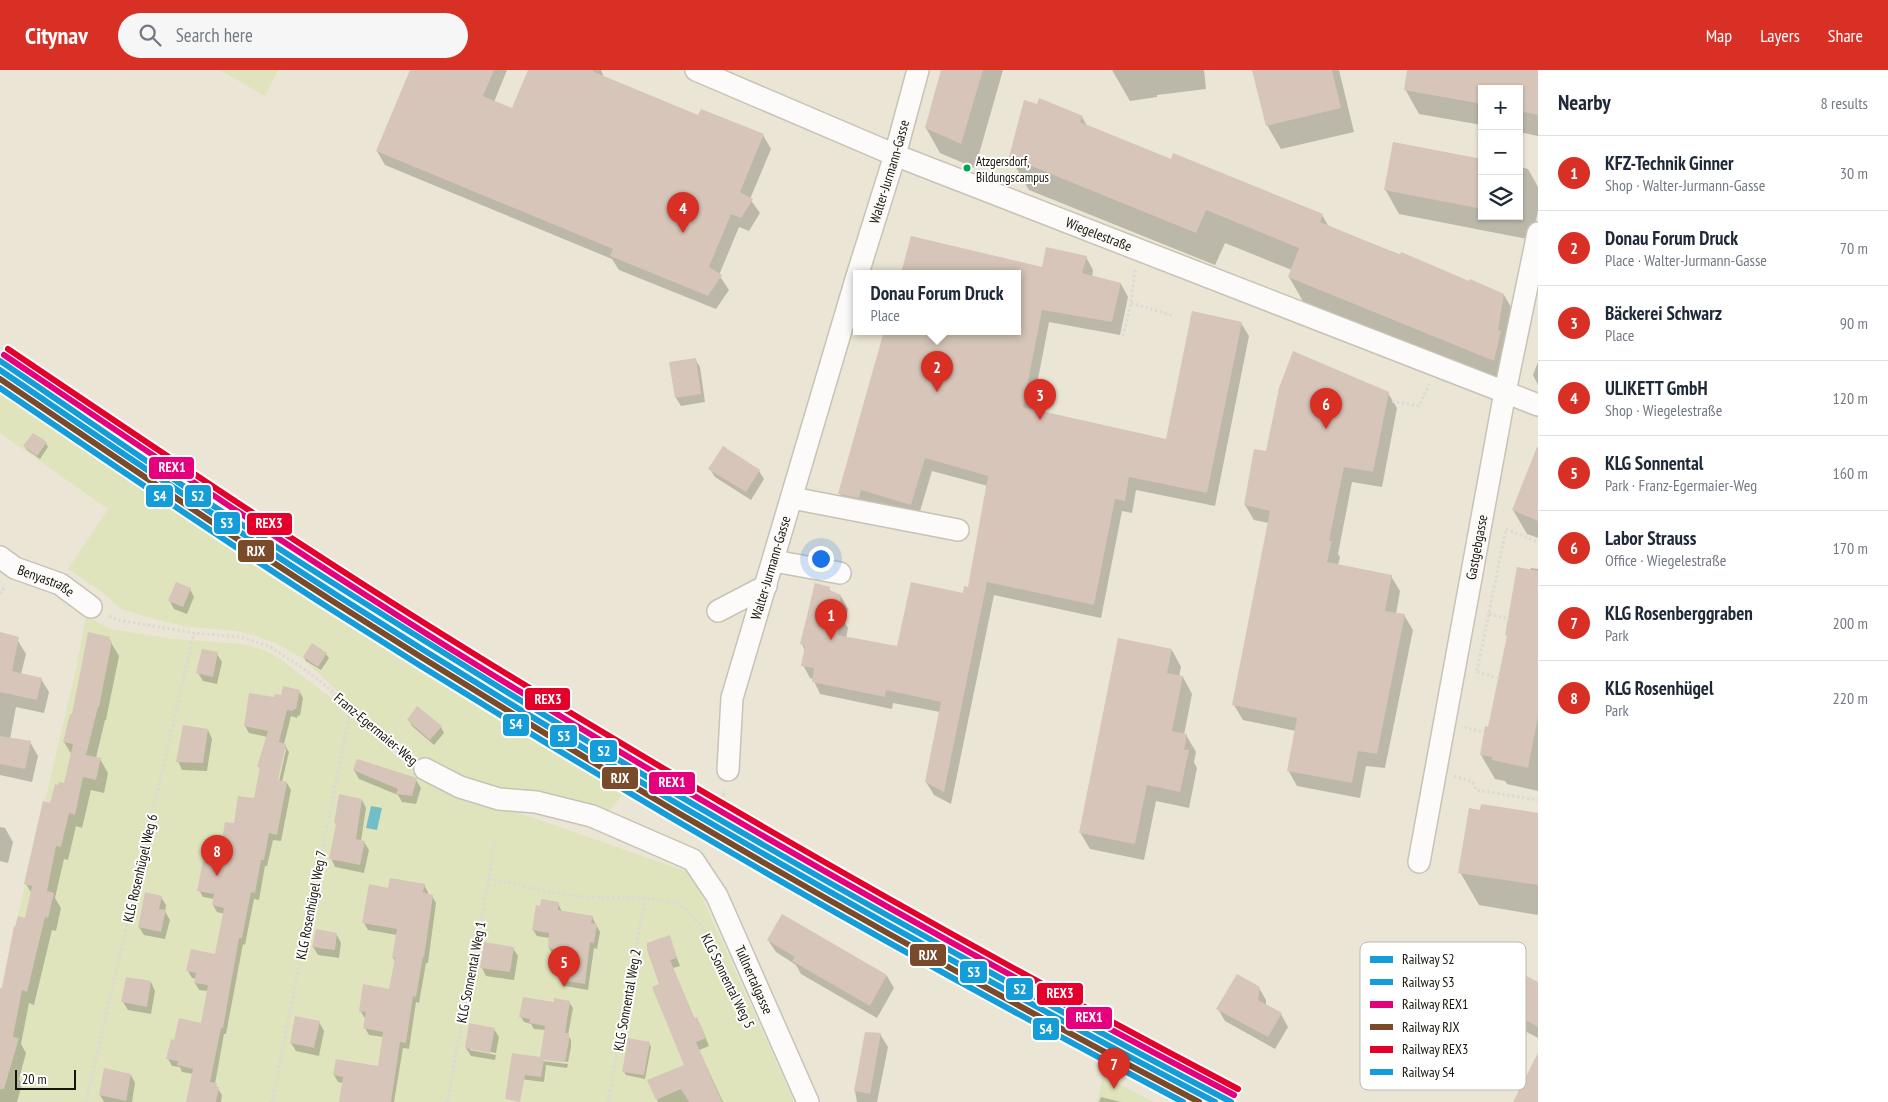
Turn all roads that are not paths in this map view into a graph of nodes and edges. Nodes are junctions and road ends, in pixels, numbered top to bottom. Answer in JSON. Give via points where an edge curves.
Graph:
{"nodes":[{"id":1,"x":696,"y":70,"type":"edge"},
{"id":2,"x":918,"y":70,"type":"edge"},
{"id":3,"x":895,"y":155,"type":"junction"},
{"id":4,"x":1538,"y":233,"type":"edge"},
{"id":5,"x":859,"y":270,"type":"edge"},
{"id":6,"x":853,"y":289,"type":"edge"},
{"id":7,"x":1505,"y":392,"type":"junction"},
{"id":8,"x":1538,"y":405,"type":"edge"},
{"id":9,"x":792,"y":498,"type":"junction"},
{"id":10,"x":958,"y":530,"type":"dead end"},
{"id":11,"x":0,"y":557,"type":"edge"},
{"id":12,"x":774,"y":560,"type":"junction"},
{"id":13,"x":840,"y":573,"type":"dead end"},
{"id":14,"x":766,"y":586,"type":"junction"},
{"id":15,"x":91,"y":607,"type":"road end"},
{"id":16,"x":718,"y":611,"type":"dead end"},
{"id":17,"x":424,"y":769,"type":"road end"},
{"id":18,"x":728,"y":770,"type":"road end"},
{"id":19,"x":693,"y":860,"type":"joint"},
{"id":20,"x":1419,"y":862,"type":"dead end"},
{"id":21,"x":808,"y":1102,"type":"edge"}],
"edges":[{"from":1,"to":3,"type":"street","name":"Wiegelestraße"},
{"from":2,"to":3,"type":"street","name":"Walter-Jurmann-Gasse"},
{"from":3,"to":5,"type":"street","name":"Walter-Jurmann-Gasse"},
{"from":3,"to":7,"type":"street","name":"Wiegelestraße"},
{"from":4,"to":7,"type":"street","name":"Gastgebgasse"},
{"from":6,"to":9,"type":"street","name":"Walter-Jurmann-Gasse"},
{"from":7,"to":8,"type":"street","name":"Wiegelestraße"},
{"from":7,"to":20,"type":"street","name":"Gastgebgasse"},
{"from":9,"to":10,"type":"street"},
{"from":9,"to":12,"type":"street","name":"Walter-Jurmann-Gasse"},
{"from":11,"to":15,"type":"street","name":"Benyastraße","via":[[15,568],[60,584]]},
{"from":12,"to":13,"type":"street"},
{"from":12,"to":14,"type":"street","name":"Walter-Jurmann-Gasse"},
{"from":14,"to":16,"type":"street"},
{"from":14,"to":18,"type":"street","name":"Walter-Jurmann-Gasse","via":[[730,704]]},
{"from":17,"to":19,"type":"street","name":"Franz-Egermaier-Weg","via":[[460,787],[499,799],[536,802],[592,816]]},
{"from":19,"to":21,"type":"street","name":"Tullnertalgasse","via":[[717,896]]}]}
